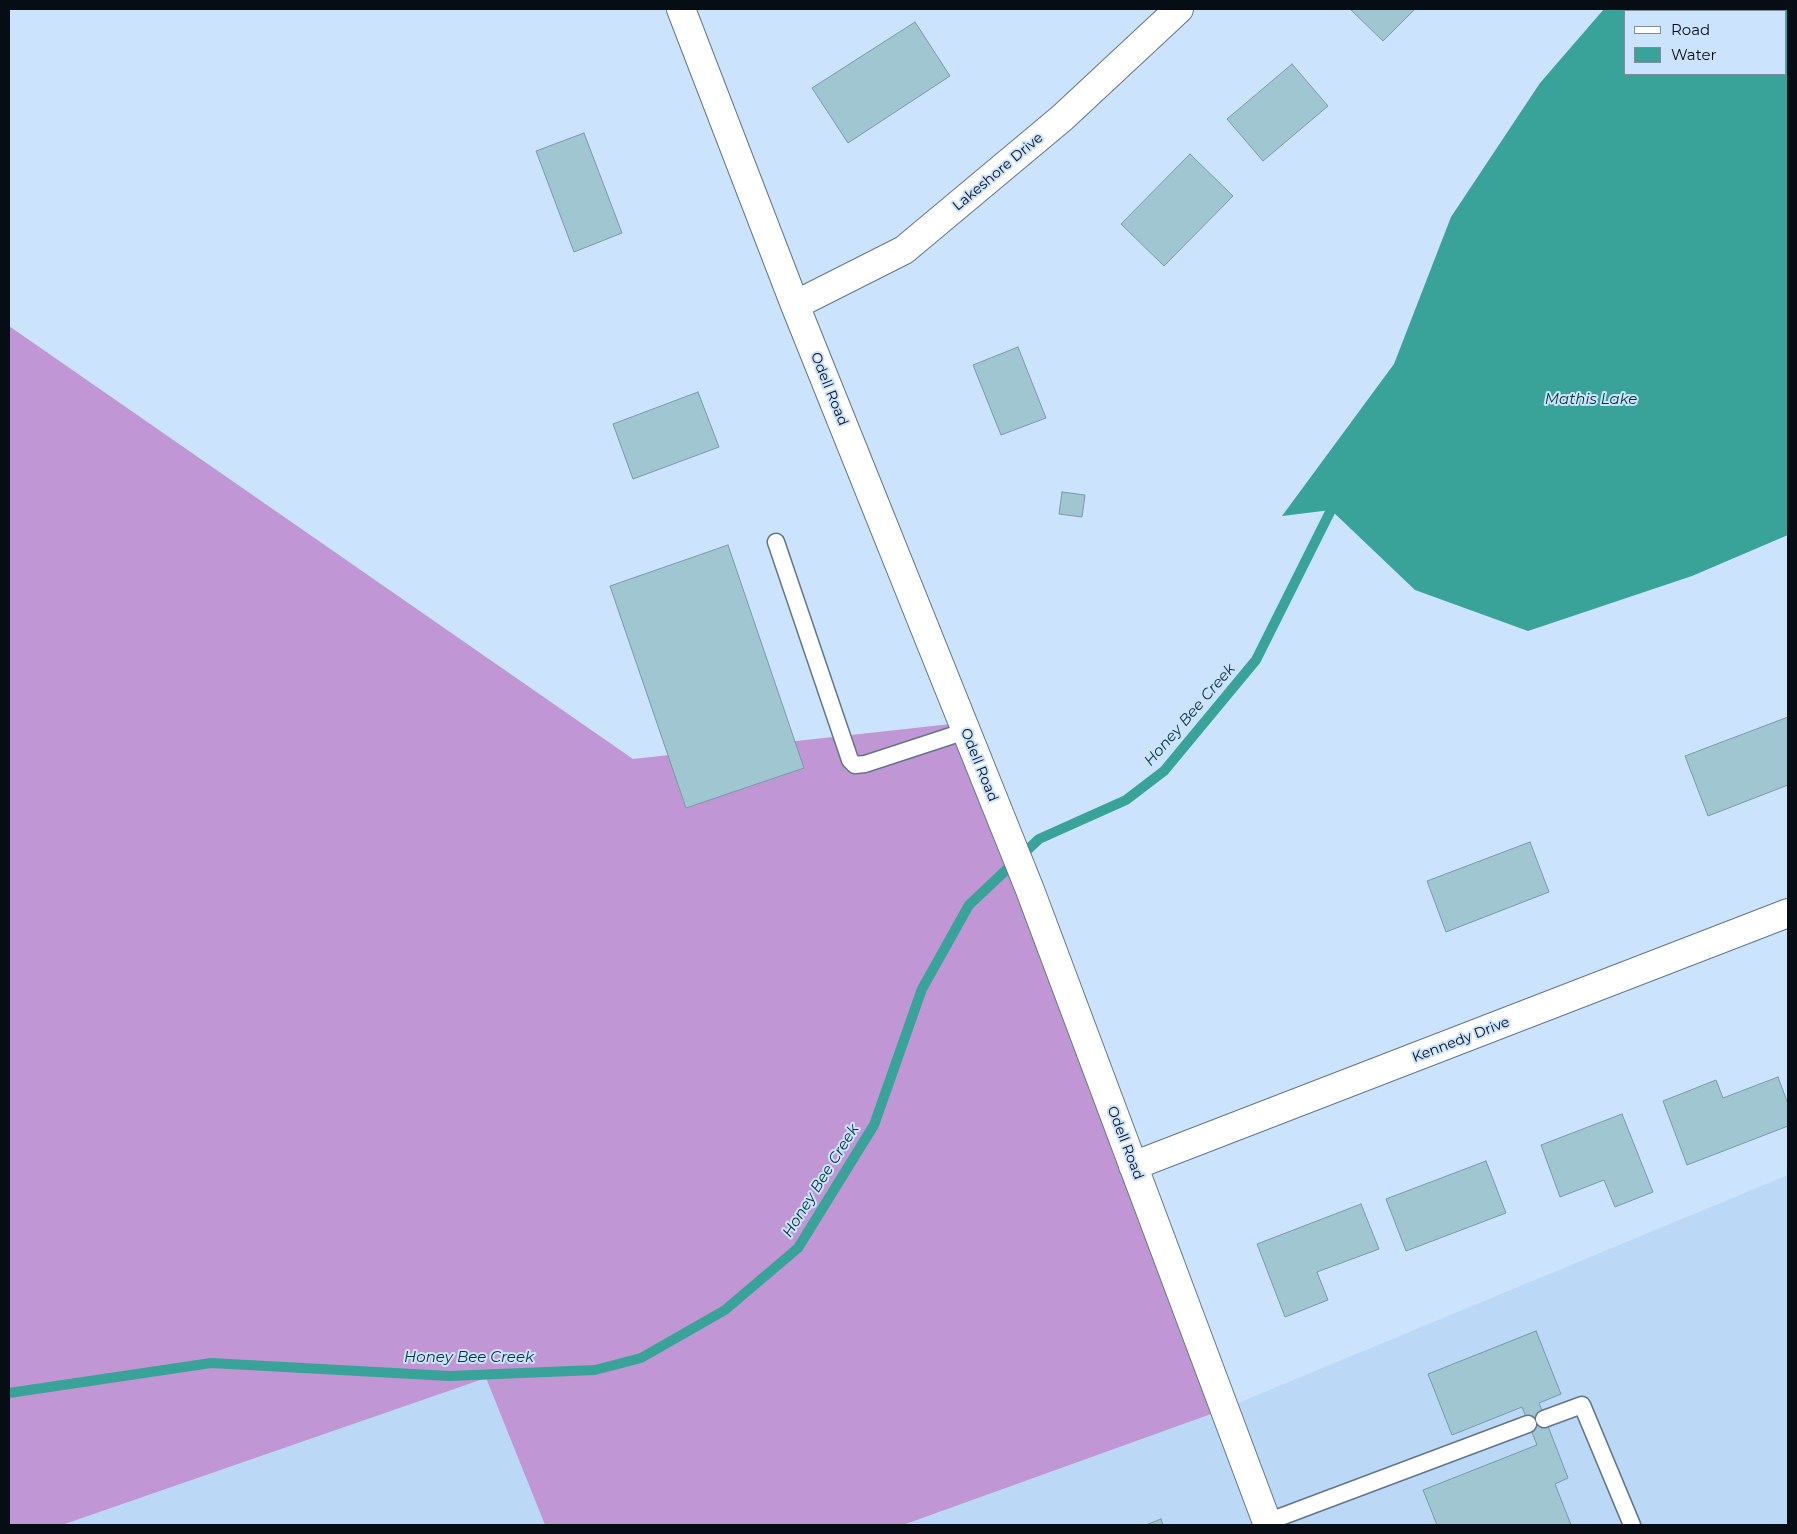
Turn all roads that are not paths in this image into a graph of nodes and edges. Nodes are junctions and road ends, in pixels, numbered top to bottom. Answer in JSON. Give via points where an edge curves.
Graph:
{"nodes":[{"id":1,"x":680,"y":9,"type":"edge"},
{"id":2,"x":1179,"y":9,"type":"edge"},
{"id":3,"x":795,"y":305,"type":"junction"},
{"id":4,"x":776,"y":542,"type":"dead end"},
{"id":5,"x":966,"y":731,"type":"junction"},
{"id":6,"x":1788,"y":913,"type":"edge"},
{"id":7,"x":1133,"y":1166,"type":"junction"},
{"id":8,"x":1268,"y":1524,"type":"edge"},
{"id":9,"x":1632,"y":1525,"type":"edge"}],
"edges":[{"from":1,"to":3,"type":"street","name":"Odell Road"},
{"from":2,"to":3,"type":"street","name":"Lakeshore Drive","via":[[1062,118],[904,250]]},
{"from":3,"to":5,"type":"street","name":"Odell Road"},
{"from":4,"to":5,"type":"lane","via":[[850,760],[856,765],[865,764]]},
{"from":5,"to":7,"type":"street","name":"Odell Road","via":[[1030,890]]},
{"from":6,"to":7,"type":"street","name":"Kennedy Drive"},
{"from":7,"to":8,"type":"street","name":"Odell Road"},
{"from":8,"to":9,"type":"lane","via":[[1582,1405]]}]}
